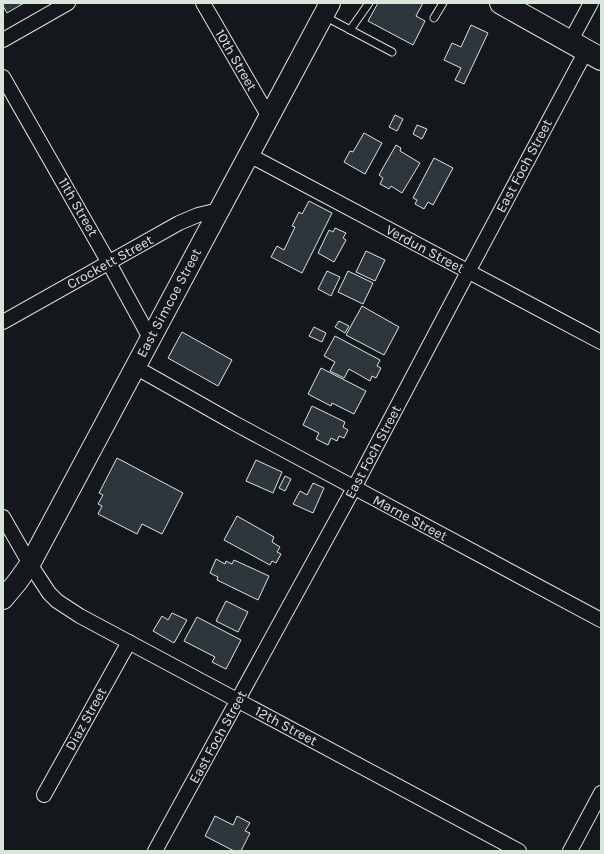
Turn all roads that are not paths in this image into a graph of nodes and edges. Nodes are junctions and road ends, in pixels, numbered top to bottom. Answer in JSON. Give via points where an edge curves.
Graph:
{"nodes":[{"id":1,"x":68,"y":3,"type":"edge"},
{"id":2,"x":204,"y":3,"type":"edge"},
{"id":3,"x":369,"y":3,"type":"edge"},
{"id":4,"x":443,"y":3,"type":"edge"},
{"id":5,"x":501,"y":3,"type":"edge"},
{"id":6,"x":591,"y":3,"type":"edge"},
{"id":7,"x":327,"y":9,"type":"edge"},
{"id":8,"x":434,"y":18,"type":"dead end"},
{"id":9,"x":350,"y":30,"type":"junction"},
{"id":10,"x":3,"y":40,"type":"edge"},
{"id":11,"x":586,"y":50,"type":"edge"},
{"id":12,"x":392,"y":52,"type":"dead end"},
{"id":13,"x":3,"y":77,"type":"edge"},
{"id":14,"x":269,"y":117,"type":"junction"},
{"id":15,"x":249,"y":155,"type":"junction"},
{"id":16,"x":219,"y":210,"type":"junction"},
{"id":17,"x":109,"y":263,"type":"junction"},
{"id":18,"x":468,"y":272,"type":"junction"},
{"id":19,"x":3,"y":322,"type":"edge"},
{"id":20,"x":150,"y":338,"type":"junction"},
{"id":21,"x":601,"y":342,"type":"edge"},
{"id":22,"x":135,"y":367,"type":"junction"},
{"id":23,"x":354,"y":488,"type":"junction"},
{"id":24,"x":3,"y":517,"type":"edge"},
{"id":25,"x":30,"y":564,"type":"junction"},
{"id":26,"x":3,"y":599,"type":"edge"},
{"id":27,"x":601,"y":620,"type":"edge"},
{"id":28,"x":129,"y":642,"type":"junction"},
{"id":29,"x":238,"y":701,"type":"junction"},
{"id":30,"x":601,"y":793,"type":"edge"},
{"id":31,"x":44,"y":795,"type":"dead end"},
{"id":32,"x":155,"y":851,"type":"edge"},
{"id":33,"x":519,"y":851,"type":"edge"},
{"id":34,"x":570,"y":851,"type":"edge"}],
"edges":[{"from":1,"to":10,"type":"street"},
{"from":2,"to":14,"type":"street","name":"10th Street"},
{"from":3,"to":9,"type":"lane"},
{"from":4,"to":8,"type":"lane"},
{"from":5,"to":11,"type":"main road"},
{"from":6,"to":11,"type":"street","name":"East Foch Street"},
{"from":7,"to":9,"type":"lane"},
{"from":7,"to":14,"type":"street","name":"East Simcoe Street"},
{"from":9,"to":12,"type":"lane"},
{"from":11,"to":18,"type":"street","name":"East Foch Street"},
{"from":13,"to":17,"type":"street","name":"11th Street"},
{"from":14,"to":15,"type":"street","name":"East Simcoe Street"},
{"from":15,"to":16,"type":"street","name":"East Simcoe Street"},
{"from":15,"to":18,"type":"street","name":"Verdun Street"},
{"from":16,"to":17,"type":"street","name":"Crockett Street","via":[[179,223]]},
{"from":16,"to":20,"type":"street","name":"East Simcoe Street"},
{"from":17,"to":19,"type":"street","name":"Crockett Street"},
{"from":17,"to":20,"type":"street","name":"11th Street"},
{"from":18,"to":21,"type":"street","name":"Verdun Street"},
{"from":18,"to":23,"type":"street","name":"East Foch Street"},
{"from":20,"to":22,"type":"street","name":"East Simcoe Street"},
{"from":22,"to":23,"type":"street","name":"Marne Street"},
{"from":22,"to":25,"type":"street","name":"East Simcoe Street"},
{"from":23,"to":27,"type":"street","name":"Marne Street"},
{"from":23,"to":29,"type":"street","name":"East Foch Street"},
{"from":24,"to":25,"type":"street","name":"12th Street"},
{"from":25,"to":26,"type":"street","name":"East Simcoe Street"},
{"from":25,"to":28,"type":"street","name":"12th Street","via":[[57,601]]},
{"from":28,"to":29,"type":"street","name":"12th Street"},
{"from":28,"to":31,"type":"street","name":"Diaz Street"},
{"from":29,"to":32,"type":"street","name":"East Foch Street"},
{"from":29,"to":33,"type":"street","name":"12th Street"},
{"from":30,"to":34,"type":"street"}]}
